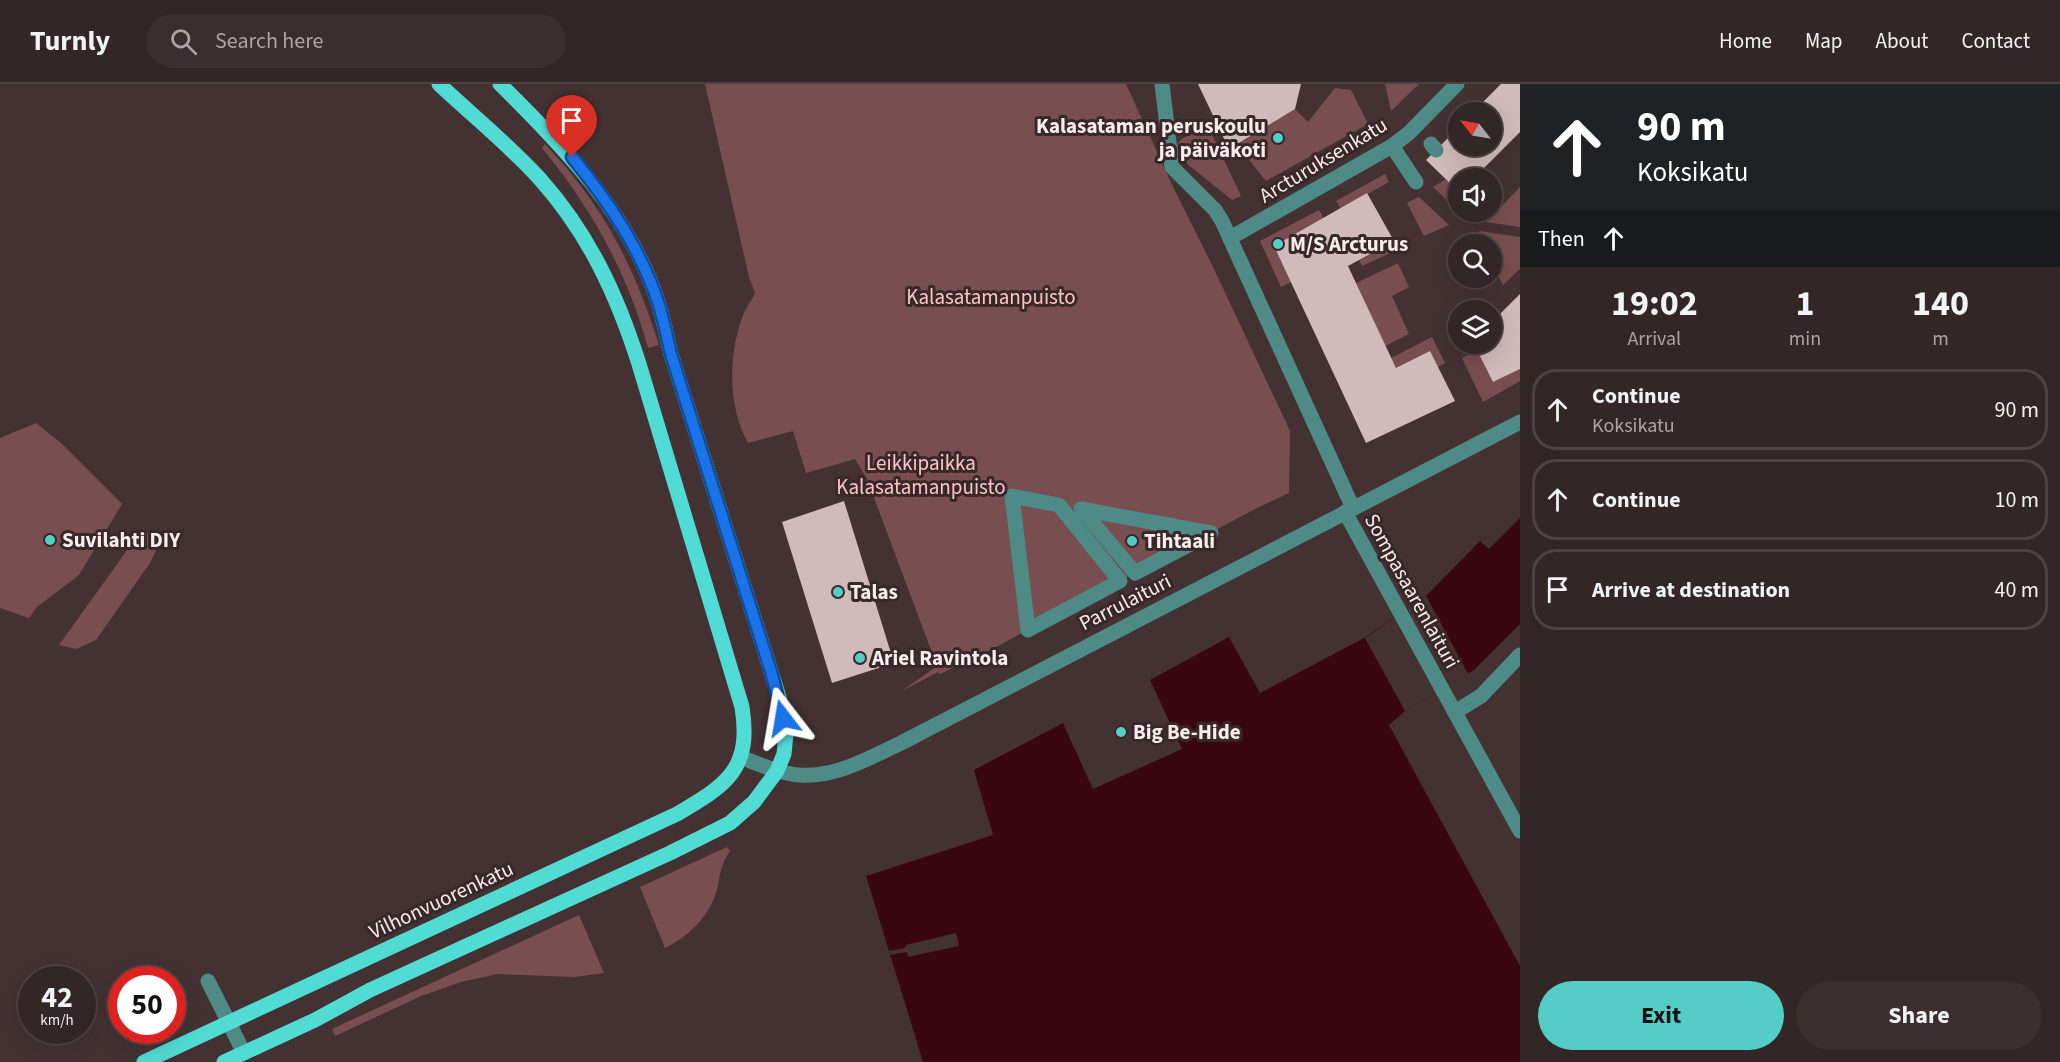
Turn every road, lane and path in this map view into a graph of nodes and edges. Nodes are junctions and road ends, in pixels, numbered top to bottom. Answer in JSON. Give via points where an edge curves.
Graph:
{"nodes":[{"id":1,"x":440,"y":84,"type":"edge"},
{"id":2,"x":500,"y":84,"type":"edge"},
{"id":3,"x":1162,"y":84,"type":"edge"},
{"id":4,"x":1457,"y":84,"type":"edge"},
{"id":5,"x":1392,"y":146,"type":"junction"},
{"id":6,"x":1416,"y":182,"type":"dead end"},
{"id":7,"x":1230,"y":238,"type":"junction"},
{"id":8,"x":1520,"y":422,"type":"edge"},
{"id":9,"x":1349,"y":510,"type":"junction"},
{"id":10,"x":1211,"y":533,"type":"joint"},
{"id":11,"x":1120,"y":581,"type":"joint"},
{"id":12,"x":1520,"y":656,"type":"edge"},
{"id":13,"x":1455,"y":712,"type":"junction"},
{"id":14,"x":740,"y":757,"type":"junction"},
{"id":15,"x":777,"y":771,"type":"junction"},
{"id":16,"x":1520,"y":831,"type":"edge"},
{"id":17,"x":208,"y":981,"type":"dead end"},
{"id":18,"x":229,"y":1023,"type":"junction"},
{"id":19,"x":244,"y":1053,"type":"junction"},
{"id":20,"x":144,"y":1062,"type":"edge"},
{"id":21,"x":224,"y":1062,"type":"edge"}],
"edges":[{"from":1,"to":14,"type":"main road","via":[[541,181],[572,221],[608,280],[639,364],[742,707],[745,740]]},
{"from":2,"to":15,"type":"main road","via":[[597,188],[642,264],[658,304],[778,697],[786,734]]},
{"from":3,"to":7,"type":"street","name":"Sompasaarenlaituri","via":[[1172,167],[1215,210]]},
{"from":4,"to":5,"type":"street","name":"Arcturuksenkatu"},
{"from":5,"to":6,"type":"street"},
{"from":5,"to":7,"type":"street","name":"Arcturuksenkatu"},
{"from":7,"to":9,"type":"street","name":"Sompasaarenlaituri"},
{"from":8,"to":9,"type":"street","name":"Parrulaituri"},
{"from":9,"to":13,"type":"street","name":"Sompasaarenlaituri","via":[[1400,614]]},
{"from":9,"to":15,"type":"street","name":"Parrulaituri","via":[[851,766],[822,774]]},
{"from":10,"to":10,"type":"street","via":[[1167,525],[1081,509],[1135,573]]},
{"from":11,"to":11,"type":"street","via":[[1059,505],[1012,496],[1028,630]]},
{"from":12,"to":13,"type":"street","via":[[1481,696]]},
{"from":13,"to":16,"type":"street","name":"Sompasaarenlaituri"},
{"from":14,"to":15,"type":"street","name":"Parrulaituri"},
{"from":14,"to":18,"type":"main road","name":"Vilhonvuorenkatu","via":[[716,789],[677,814]]},
{"from":15,"to":19,"type":"main road","via":[[754,802],[711,833],[370,990]]},
{"from":17,"to":18,"type":"street"},
{"from":18,"to":19,"type":"street"},
{"from":18,"to":20,"type":"main road","name":"Vilhonvuorenkatu"},
{"from":19,"to":21,"type":"main road"}]}
